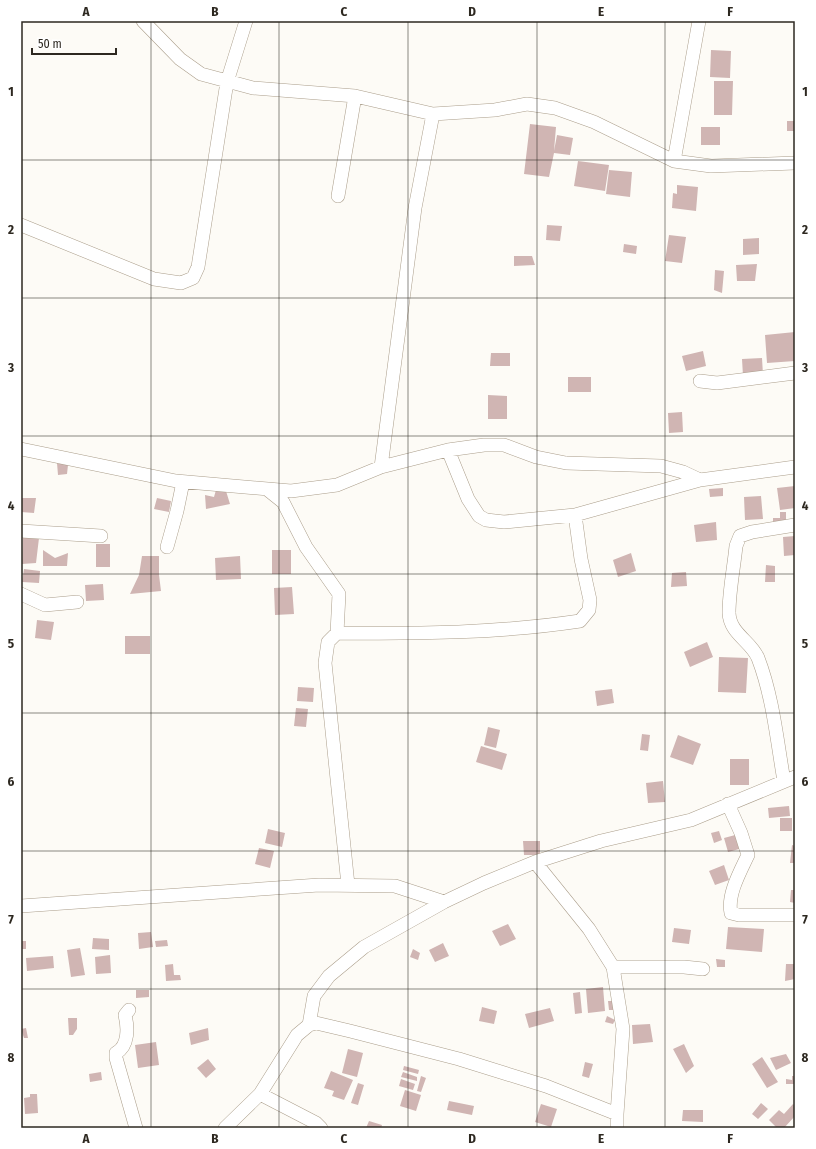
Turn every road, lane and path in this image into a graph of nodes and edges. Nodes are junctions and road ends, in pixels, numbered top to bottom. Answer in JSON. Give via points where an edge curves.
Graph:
{"nodes":[{"id":1,"x":143,"y":21,"type":"edge"},
{"id":2,"x":246,"y":21,"type":"edge"},
{"id":3,"x":699,"y":21,"type":"edge"},
{"id":4,"x":227,"y":82,"type":"junction"},
{"id":5,"x":355,"y":96,"type":"junction"},
{"id":6,"x":433,"y":114,"type":"junction"},
{"id":7,"x":674,"y":161,"type":"junction"},
{"id":8,"x":795,"y":163,"type":"edge"},
{"id":9,"x":338,"y":196,"type":"dead end"},
{"id":10,"x":21,"y":225,"type":"edge"},
{"id":11,"x":795,"y":373,"type":"edge"},
{"id":12,"x":700,"y":381,"type":"dead end"},
{"id":13,"x":21,"y":449,"type":"edge"},
{"id":14,"x":448,"y":450,"type":"junction"},
{"id":15,"x":381,"y":467,"type":"junction"},
{"id":16,"x":795,"y":468,"type":"edge"},
{"id":17,"x":700,"y":480,"type":"junction"},
{"id":18,"x":183,"y":482,"type":"junction"},
{"id":19,"x":267,"y":489,"type":"junction"},
{"id":20,"x":575,"y":515,"type":"junction"},
{"id":21,"x":795,"y":525,"type":"edge"},
{"id":22,"x":21,"y":531,"type":"edge"},
{"id":23,"x":101,"y":536,"type":"dead end"},
{"id":24,"x":167,"y":547,"type":"dead end"},
{"id":25,"x":21,"y":594,"type":"edge"},
{"id":26,"x":77,"y":602,"type":"dead end"},
{"id":27,"x":336,"y":633,"type":"junction"},
{"id":28,"x":790,"y":779,"type":"edge"},
{"id":29,"x":728,"y":804,"type":"junction"},
{"id":30,"x":534,"y":862,"type":"junction"},
{"id":31,"x":348,"y":886,"type":"junction"},
{"id":32,"x":444,"y":902,"type":"junction"},
{"id":33,"x":21,"y":906,"type":"edge"},
{"id":34,"x":795,"y":914,"type":"edge"},
{"id":35,"x":614,"y":967,"type":"junction"},
{"id":36,"x":703,"y":969,"type":"dead end"},
{"id":37,"x":129,"y":1010,"type":"dead end"},
{"id":38,"x":309,"y":1025,"type":"junction"},
{"id":39,"x":260,"y":1094,"type":"junction"},
{"id":40,"x":617,"y":1114,"type":"junction"},
{"id":41,"x":136,"y":1128,"type":"edge"},
{"id":42,"x":225,"y":1128,"type":"edge"},
{"id":43,"x":321,"y":1128,"type":"edge"},
{"id":44,"x":616,"y":1128,"type":"edge"}],
"edges":[{"from":1,"to":4,"type":"street","via":[[180,59],[201,74]]},
{"from":2,"to":4,"type":"street"},
{"from":3,"to":7,"type":"street"},
{"from":4,"to":5,"type":"street","via":[[253,88]]},
{"from":4,"to":10,"type":"street","via":[[198,267],[193,278],[181,283],[154,280]]},
{"from":5,"to":6,"type":"street"},
{"from":5,"to":9,"type":"street"},
{"from":6,"to":7,"type":"street","via":[[495,110],[527,104],[555,108],[594,122]]},
{"from":6,"to":15,"type":"street","via":[[415,208]]},
{"from":7,"to":8,"type":"street","via":[[711,166]]},
{"from":11,"to":12,"type":"street","via":[[717,383]]},
{"from":13,"to":18,"type":"street"},
{"from":14,"to":15,"type":"street"},
{"from":14,"to":17,"type":"street","via":[[504,445],[536,457],[566,464],[662,466]]},
{"from":14,"to":20,"type":"street","via":[[468,499],[486,520],[523,521]]},
{"from":15,"to":19,"type":"street","via":[[336,485],[291,491]]},
{"from":16,"to":17,"type":"street"},
{"from":17,"to":20,"type":"street"},
{"from":18,"to":19,"type":"street"},
{"from":18,"to":24,"type":"street","via":[[178,512]]},
{"from":19,"to":27,"type":"street","via":[[283,502],[306,546],[339,594]]},
{"from":20,"to":27,"type":"street","via":[[590,600],[589,610],[580,621],[428,634]]},
{"from":21,"to":28,"type":"street","via":[[759,530],[740,536],[736,546],[729,613],[732,625],[739,636],[757,657]]},
{"from":22,"to":23,"type":"street"},
{"from":25,"to":26,"type":"street","via":[[45,605]]},
{"from":27,"to":31,"type":"street","via":[[328,642],[325,663]]},
{"from":28,"to":29,"type":"street"},
{"from":29,"to":30,"type":"street","via":[[691,820],[601,841]]},
{"from":29,"to":34,"type":"street","via":[[748,855],[737,879],[730,907],[731,913],[739,916]]},
{"from":30,"to":32,"type":"street"},
{"from":30,"to":35,"type":"street","via":[[589,929]]},
{"from":31,"to":32,"type":"street","via":[[395,886]]},
{"from":31,"to":33,"type":"street","via":[[296,885]]},
{"from":32,"to":38,"type":"street","via":[[364,947],[329,976],[314,996]]},
{"from":35,"to":36,"type":"street"},
{"from":35,"to":40,"type":"street","via":[[623,1029]]},
{"from":37,"to":41,"type":"street","via":[[125,1015],[128,1025],[126,1038],[120,1051],[116,1053],[116,1058]]},
{"from":38,"to":39,"type":"street","via":[[297,1036]]},
{"from":38,"to":40,"type":"street","via":[[316,1023],[459,1059],[546,1086]]},
{"from":39,"to":42,"type":"street"},
{"from":39,"to":43,"type":"street"},
{"from":40,"to":44,"type":"street"}]}
